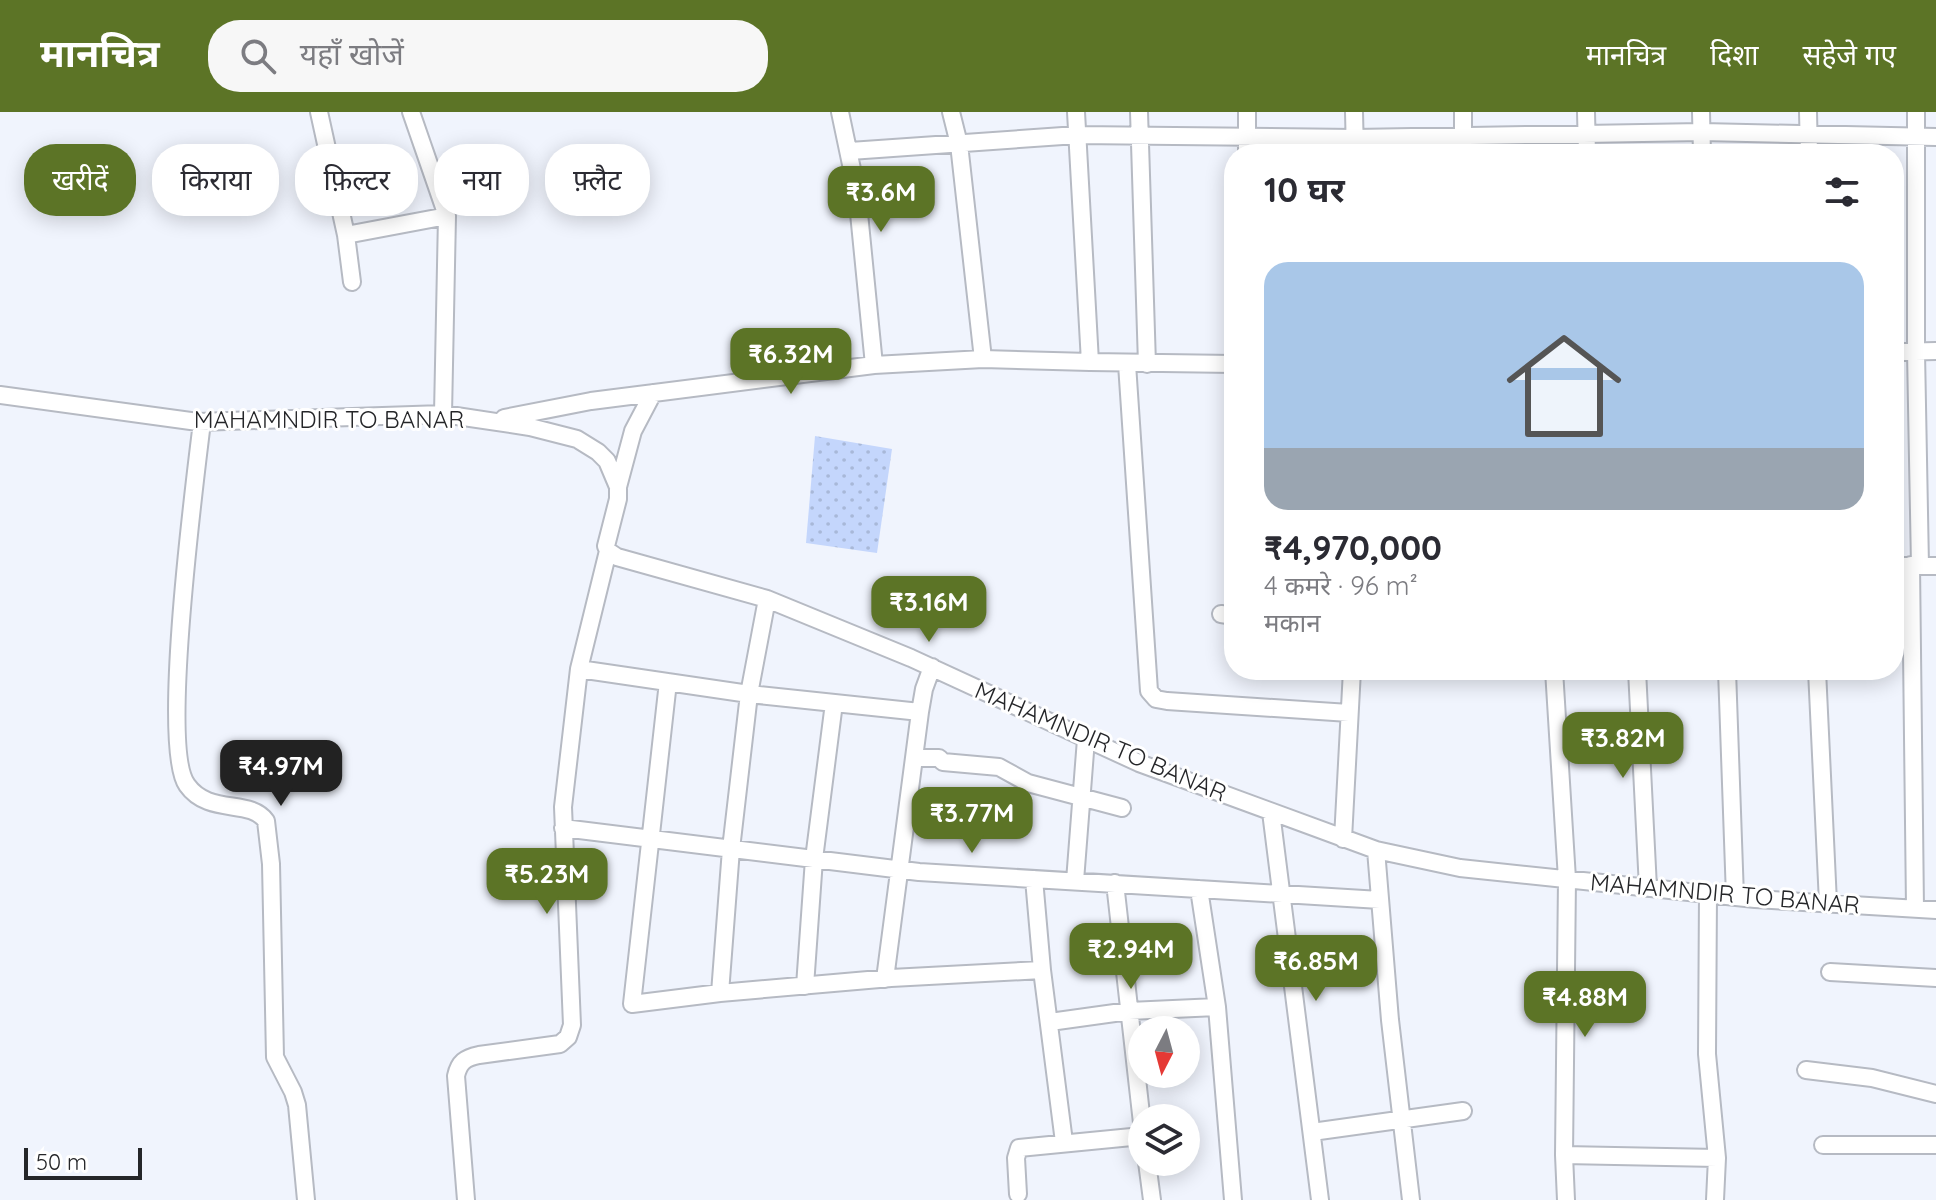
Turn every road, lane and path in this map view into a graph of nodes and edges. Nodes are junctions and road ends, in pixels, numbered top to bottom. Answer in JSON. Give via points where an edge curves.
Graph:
{"nodes":[{"id":1,"x":319,"y":112,"type":"edge"},
{"id":2,"x":411,"y":112,"type":"edge"},
{"id":3,"x":840,"y":112,"type":"edge"},
{"id":4,"x":951,"y":112,"type":"edge"},
{"id":5,"x":1076,"y":112,"type":"edge"},
{"id":6,"x":1139,"y":112,"type":"edge"},
{"id":7,"x":1247,"y":112,"type":"edge"},
{"id":8,"x":1354,"y":112,"type":"edge"},
{"id":9,"x":1463,"y":112,"type":"edge"},
{"id":10,"x":1586,"y":112,"type":"edge"},
{"id":11,"x":1701,"y":112,"type":"edge"},
{"id":12,"x":1808,"y":112,"type":"edge"},
{"id":13,"x":1916,"y":112,"type":"edge"},
{"id":14,"x":1702,"y":132,"type":"junction"},
{"id":15,"x":1587,"y":134,"type":"junction"},
{"id":16,"x":1077,"y":135,"type":"junction"},
{"id":17,"x":1140,"y":135,"type":"junction"},
{"id":18,"x":1808,"y":135,"type":"junction"},
{"id":19,"x":1247,"y":136,"type":"junction"},
{"id":20,"x":1463,"y":136,"type":"junction"},
{"id":21,"x":1917,"y":137,"type":"junction"},
{"id":22,"x":1936,"y":137,"type":"edge"},
{"id":23,"x":959,"y":144,"type":"junction"},
{"id":24,"x":1247,"y":144,"type":"edge"},
{"id":25,"x":1333,"y":144,"type":"edge"},
{"id":26,"x":1355,"y":144,"type":"edge"},
{"id":27,"x":1377,"y":144,"type":"edge"},
{"id":28,"x":1463,"y":144,"type":"edge"},
{"id":29,"x":1587,"y":144,"type":"edge"},
{"id":30,"x":1702,"y":144,"type":"edge"},
{"id":31,"x":1808,"y":144,"type":"edge"},
{"id":32,"x":850,"y":151,"type":"junction"},
{"id":33,"x":434,"y":178,"type":"edge"},
{"id":34,"x":447,"y":216,"type":"joint"},
{"id":35,"x":346,"y":235,"type":"junction"},
{"id":36,"x":352,"y":282,"type":"dead end"},
{"id":37,"x":1936,"y":351,"type":"edge"},
{"id":38,"x":1904,"y":352,"type":"edge"},
{"id":39,"x":1916,"y":352,"type":"junction"},
{"id":40,"x":983,"y":359,"type":"junction"},
{"id":41,"x":1090,"y":362,"type":"junction"},
{"id":42,"x":1127,"y":364,"type":"junction"},
{"id":43,"x":1147,"y":364,"type":"junction"},
{"id":44,"x":1224,"y":364,"type":"edge"},
{"id":45,"x":874,"y":365,"type":"junction"},
{"id":46,"x":653,"y":393,"type":"junction"},
{"id":47,"x":0,"y":395,"type":"edge"},
{"id":48,"x":443,"y":414,"type":"junction"},
{"id":49,"x":491,"y":421,"type":"junction"},
{"id":50,"x":202,"y":422,"type":"junction"},
{"id":51,"x":618,"y":487,"type":"junction"},
{"id":52,"x":608,"y":551,"type":"junction"},
{"id":53,"x":1915,"y":566,"type":"edge"},
{"id":54,"x":767,"y":599,"type":"junction"},
{"id":55,"x":932,"y":667,"type":"junction"},
{"id":56,"x":579,"y":669,"type":"junction"},
{"id":57,"x":1351,"y":680,"type":"edge"},
{"id":58,"x":1555,"y":680,"type":"edge"},
{"id":59,"x":1638,"y":680,"type":"edge"},
{"id":60,"x":1727,"y":680,"type":"edge"},
{"id":61,"x":1817,"y":680,"type":"edge"},
{"id":62,"x":668,"y":682,"type":"junction"},
{"id":63,"x":749,"y":694,"type":"junction"},
{"id":64,"x":834,"y":703,"type":"junction"},
{"id":65,"x":920,"y":712,"type":"junction"},
{"id":66,"x":1349,"y":713,"type":"junction"},
{"id":67,"x":1086,"y":739,"type":"junction"},
{"id":68,"x":914,"y":758,"type":"junction"},
{"id":69,"x":1081,"y":795,"type":"junction"},
{"id":70,"x":1122,"y":808,"type":"dead end"},
{"id":71,"x":1271,"y":812,"type":"junction"},
{"id":72,"x":563,"y":828,"type":"junction"},
{"id":73,"x":650,"y":839,"type":"junction"},
{"id":74,"x":1343,"y":839,"type":"junction"},
{"id":75,"x":731,"y":849,"type":"junction"},
{"id":76,"x":1376,"y":850,"type":"junction"},
{"id":77,"x":814,"y":859,"type":"junction"},
{"id":78,"x":899,"y":870,"type":"junction"},
{"id":79,"x":1034,"y":879,"type":"junction"},
{"id":80,"x":1567,"y":879,"type":"junction"},
{"id":81,"x":1075,"y":881,"type":"junction"},
{"id":82,"x":1115,"y":883,"type":"junction"},
{"id":83,"x":1648,"y":888,"type":"junction"},
{"id":84,"x":1199,"y":889,"type":"junction"},
{"id":85,"x":1283,"y":894,"type":"junction"},
{"id":86,"x":1708,"y":894,"type":"junction"},
{"id":87,"x":1735,"y":897,"type":"junction"},
{"id":88,"x":1380,"y":900,"type":"junction"},
{"id":89,"x":1828,"y":903,"type":"junction"},
{"id":90,"x":1915,"y":908,"type":"junction"},
{"id":91,"x":1936,"y":910,"type":"edge"},
{"id":92,"x":1042,"y":970,"type":"junction"},
{"id":93,"x":1830,"y":972,"type":"dead end"},
{"id":94,"x":1936,"y":978,"type":"edge"},
{"id":95,"x":885,"y":979,"type":"junction"},
{"id":96,"x":805,"y":986,"type":"junction"},
{"id":97,"x":720,"y":993,"type":"junction"},
{"id":98,"x":1217,"y":1007,"type":"junction"},
{"id":99,"x":1129,"y":1011,"type":"junction"},
{"id":100,"x":1050,"y":1022,"type":"junction"},
{"id":101,"x":1806,"y":1070,"type":"dead end"},
{"id":102,"x":1936,"y":1094,"type":"edge"},
{"id":103,"x":1140,"y":1104,"type":"edge"},
{"id":104,"x":1463,"y":1111,"type":"dead end"},
{"id":105,"x":1402,"y":1119,"type":"junction"},
{"id":106,"x":1312,"y":1132,"type":"junction"},
{"id":107,"x":1128,"y":1137,"type":"edge"},
{"id":108,"x":1064,"y":1142,"type":"junction"},
{"id":109,"x":1823,"y":1145,"type":"dead end"},
{"id":110,"x":1936,"y":1145,"type":"edge"},
{"id":111,"x":1564,"y":1155,"type":"junction"},
{"id":112,"x":1717,"y":1158,"type":"junction"},
{"id":113,"x":1149,"y":1176,"type":"edge"},
{"id":114,"x":1018,"y":1194,"type":"dead end"},
{"id":115,"x":306,"y":1200,"type":"edge"},
{"id":116,"x":466,"y":1200,"type":"edge"},
{"id":117,"x":1152,"y":1200,"type":"edge"},
{"id":118,"x":1233,"y":1200,"type":"edge"},
{"id":119,"x":1320,"y":1200,"type":"edge"},
{"id":120,"x":1411,"y":1200,"type":"edge"},
{"id":121,"x":1566,"y":1200,"type":"edge"},
{"id":122,"x":1715,"y":1200,"type":"edge"}],
"edges":[{"from":1,"to":35,"type":"street"},
{"from":2,"to":33,"type":"street"},
{"from":3,"to":32,"type":"street"},
{"from":4,"to":23,"type":"street"},
{"from":5,"to":16,"type":"street"},
{"from":6,"to":17,"type":"street"},
{"from":7,"to":19,"type":"street"},
{"from":8,"to":26,"type":"street"},
{"from":9,"to":20,"type":"street"},
{"from":10,"to":15,"type":"street"},
{"from":11,"to":14,"type":"street"},
{"from":12,"to":18,"type":"street"},
{"from":13,"to":21,"type":"street"},
{"from":14,"to":15,"type":"street"},
{"from":14,"to":18,"type":"street"},
{"from":14,"to":30,"type":"street"},
{"from":15,"to":20,"type":"street"},
{"from":15,"to":29,"type":"street"},
{"from":16,"to":17,"type":"street"},
{"from":16,"to":23,"type":"street"},
{"from":16,"to":41,"type":"street"},
{"from":17,"to":19,"type":"street"},
{"from":17,"to":43,"type":"street"},
{"from":18,"to":21,"type":"street"},
{"from":18,"to":31,"type":"street"},
{"from":19,"to":24,"type":"street"},
{"from":19,"to":25,"type":"street"},
{"from":20,"to":27,"type":"street"},
{"from":20,"to":28,"type":"street"},
{"from":21,"to":22,"type":"street"},
{"from":21,"to":39,"type":"street"},
{"from":23,"to":32,"type":"street"},
{"from":23,"to":40,"type":"street"},
{"from":32,"to":45,"type":"street"},
{"from":34,"to":35,"type":"street"},
{"from":34,"to":48,"type":"street"},
{"from":35,"to":36,"type":"street"},
{"from":37,"to":39,"type":"street"},
{"from":38,"to":39,"type":"street"},
{"from":39,"to":53,"type":"street"},
{"from":40,"to":41,"type":"street"},
{"from":40,"to":45,"type":"street"},
{"from":41,"to":42,"type":"street"},
{"from":42,"to":43,"type":"street"},
{"from":42,"to":66,"type":"street","via":[[1149,691],[1167,701]]},
{"from":43,"to":44,"type":"street"},
{"from":45,"to":46,"type":"street"},
{"from":46,"to":49,"type":"street"},
{"from":46,"to":51,"type":"street","via":[[633,431]]},
{"from":47,"to":50,"type":"street","name":"MAHAMNDIR TO BANAR"},
{"from":48,"to":49,"type":"street","name":"MAHAMNDIR TO BANAR"},
{"from":48,"to":50,"type":"street","name":"MAHAMNDIR TO BANAR"},
{"from":49,"to":51,"type":"street","name":"MAHAMNDIR TO BANAR","via":[[577,439],[607,461]]},
{"from":50,"to":115,"type":"street","via":[[179,655],[180,772],[201,798],[255,811],[266,821],[275,1057],[297,1105]]},
{"from":51,"to":52,"type":"street"},
{"from":52,"to":54,"type":"street","name":"MAHAMNDIR TO BANAR"},
{"from":52,"to":56,"type":"street"},
{"from":53,"to":90,"type":"street"},
{"from":54,"to":55,"type":"street","name":"MAHAMNDIR TO BANAR"},
{"from":54,"to":63,"type":"street"},
{"from":55,"to":65,"type":"street"},
{"from":55,"to":67,"type":"street","name":"MAHAMNDIR TO BANAR"},
{"from":56,"to":62,"type":"street"},
{"from":56,"to":72,"type":"street"},
{"from":57,"to":66,"type":"street"},
{"from":58,"to":80,"type":"street"},
{"from":59,"to":83,"type":"street"},
{"from":60,"to":87,"type":"street"},
{"from":61,"to":89,"type":"street"},
{"from":62,"to":63,"type":"street"},
{"from":62,"to":73,"type":"street"},
{"from":63,"to":64,"type":"street"},
{"from":63,"to":75,"type":"street"},
{"from":64,"to":65,"type":"street"},
{"from":64,"to":77,"type":"street"},
{"from":65,"to":68,"type":"street"},
{"from":66,"to":74,"type":"street"},
{"from":67,"to":69,"type":"street"},
{"from":67,"to":71,"type":"street","name":"MAHAMNDIR TO BANAR"},
{"from":68,"to":69,"type":"street","via":[[999,767],[1028,783]]},
{"from":68,"to":78,"type":"street"},
{"from":69,"to":70,"type":"street"},
{"from":69,"to":81,"type":"street"},
{"from":71,"to":74,"type":"street","name":"MAHAMNDIR TO BANAR"},
{"from":71,"to":85,"type":"street"},
{"from":72,"to":73,"type":"street"},
{"from":72,"to":116,"type":"street","via":[[572,1025],[560,1044],[466,1057],[460,1064],[456,1076]]},
{"from":73,"to":75,"type":"street"},
{"from":73,"to":97,"type":"street","via":[[632,1004]]},
{"from":74,"to":76,"type":"street","name":"MAHAMNDIR TO BANAR"},
{"from":75,"to":77,"type":"street"},
{"from":75,"to":97,"type":"street"},
{"from":76,"to":80,"type":"street","name":"MAHAMNDIR TO BANAR","via":[[1460,868]]},
{"from":76,"to":88,"type":"street"},
{"from":77,"to":78,"type":"street"},
{"from":77,"to":96,"type":"street"},
{"from":78,"to":79,"type":"street"},
{"from":78,"to":95,"type":"street"},
{"from":79,"to":81,"type":"street"},
{"from":79,"to":92,"type":"street"},
{"from":80,"to":83,"type":"street","name":"MAHAMNDIR TO BANAR"},
{"from":80,"to":111,"type":"street"},
{"from":81,"to":82,"type":"street"},
{"from":82,"to":84,"type":"street"},
{"from":82,"to":99,"type":"street"},
{"from":83,"to":86,"type":"street","name":"MAHAMNDIR TO BANAR"},
{"from":84,"to":85,"type":"street"},
{"from":84,"to":98,"type":"street"},
{"from":85,"to":88,"type":"street"},
{"from":85,"to":106,"type":"street"},
{"from":86,"to":87,"type":"street","name":"MAHAMNDIR TO BANAR"},
{"from":86,"to":112,"type":"street","via":[[1707,1054]]},
{"from":87,"to":89,"type":"street","name":"MAHAMNDIR TO BANAR"},
{"from":88,"to":105,"type":"street"},
{"from":89,"to":90,"type":"street","name":"MAHAMNDIR TO BANAR"},
{"from":90,"to":91,"type":"street","name":"MAHAMNDIR TO BANAR"},
{"from":92,"to":95,"type":"street"},
{"from":92,"to":100,"type":"street"},
{"from":93,"to":94,"type":"street"},
{"from":95,"to":96,"type":"street"},
{"from":96,"to":97,"type":"street"},
{"from":98,"to":99,"type":"street"},
{"from":98,"to":118,"type":"street"},
{"from":99,"to":100,"type":"street"},
{"from":99,"to":103,"type":"street"},
{"from":100,"to":108,"type":"street"},
{"from":101,"to":102,"type":"street","via":[[1872,1078]]},
{"from":104,"to":105,"type":"street"},
{"from":105,"to":106,"type":"street"},
{"from":105,"to":120,"type":"street"},
{"from":106,"to":119,"type":"street"},
{"from":107,"to":108,"type":"street"},
{"from":108,"to":114,"type":"street","via":[[1019,1148]]},
{"from":109,"to":110,"type":"street"},
{"from":111,"to":112,"type":"street"},
{"from":111,"to":121,"type":"street"},
{"from":112,"to":122,"type":"street"},
{"from":113,"to":117,"type":"street"}]}
